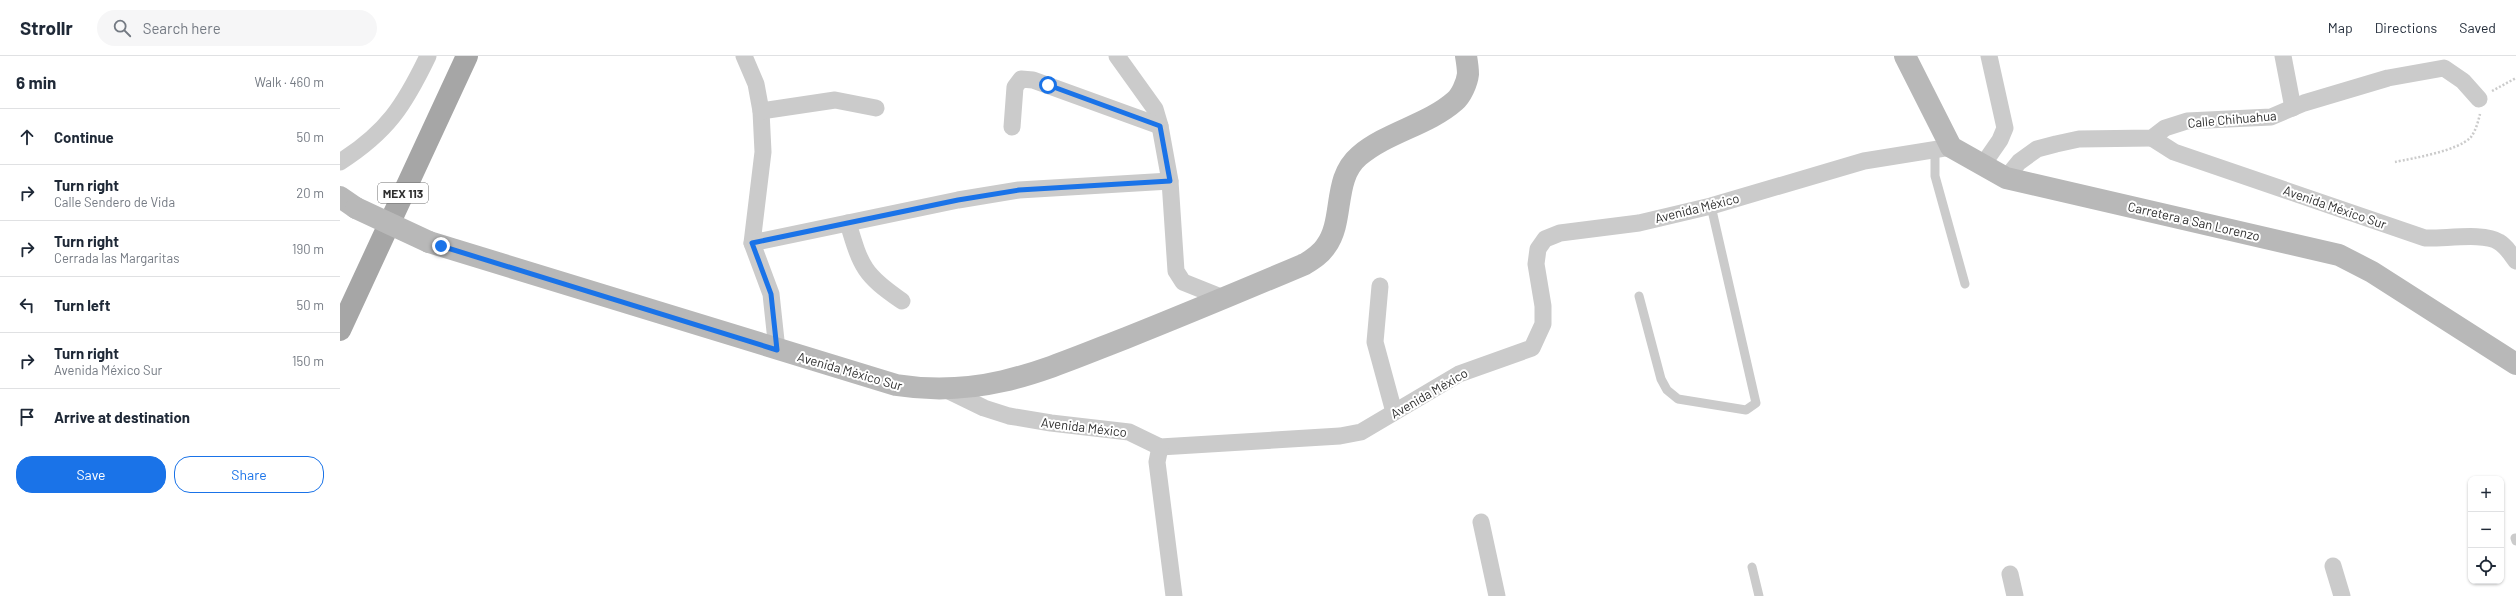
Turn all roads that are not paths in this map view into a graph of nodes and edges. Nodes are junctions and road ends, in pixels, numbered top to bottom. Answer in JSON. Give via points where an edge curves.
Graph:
{"nodes":[{"id":1,"x":428,"y":56,"type":"edge"},
{"id":2,"x":467,"y":56,"type":"edge"},
{"id":3,"x":744,"y":56,"type":"edge"},
{"id":4,"x":1117,"y":56,"type":"edge"},
{"id":5,"x":1466,"y":56,"type":"edge"},
{"id":6,"x":1906,"y":56,"type":"edge"},
{"id":7,"x":1989,"y":56,"type":"edge"},
{"id":8,"x":2283,"y":56,"type":"edge"},
{"id":9,"x":2446,"y":62,"type":"edge"},
{"id":10,"x":2479,"y":99,"type":"road end"},
{"id":11,"x":876,"y":108,"type":"dead end"},
{"id":12,"x":2293,"y":108,"type":"junction"},
{"id":13,"x":761,"y":111,"type":"junction"},
{"id":14,"x":1160,"y":126,"type":"junction"},
{"id":15,"x":1012,"y":127,"type":"dead end"},
{"id":16,"x":2152,"y":138,"type":"junction"},
{"id":17,"x":1943,"y":148,"type":"junction"},
{"id":18,"x":340,"y":162,"type":"edge"},
{"id":19,"x":1982,"y":166,"type":"junction"},
{"id":20,"x":2006,"y":178,"type":"junction"},
{"id":21,"x":1170,"y":181,"type":"junction"},
{"id":22,"x":348,"y":202,"type":"edge"},
{"id":23,"x":1711,"y":206,"type":"junction"},
{"id":24,"x":848,"y":223,"type":"junction"},
{"id":25,"x":752,"y":243,"type":"junction"},
{"id":26,"x":2516,"y":261,"type":"edge"},
{"id":27,"x":1965,"y":284,"type":"dead end"},
{"id":28,"x":1380,"y":286,"type":"dead end"},
{"id":29,"x":1639,"y":296,"type":"dead end"},
{"id":30,"x":1223,"y":298,"type":"junction"},
{"id":31,"x":902,"y":301,"type":"dead end"},
{"id":32,"x":340,"y":330,"type":"edge"},
{"id":33,"x":777,"y":350,"type":"junction"},
{"id":34,"x":2514,"y":358,"type":"edge"},
{"id":35,"x":947,"y":390,"type":"junction"},
{"id":36,"x":1394,"y":412,"type":"junction"},
{"id":37,"x":1160,"y":447,"type":"junction"},
{"id":38,"x":1481,"y":522,"type":"dead end"},
{"id":39,"x":2333,"y":566,"type":"dead end"},
{"id":40,"x":1752,"y":567,"type":"dead end"},
{"id":41,"x":2010,"y":574,"type":"dead end"},
{"id":42,"x":1174,"y":596,"type":"edge"},
{"id":43,"x":1497,"y":596,"type":"edge"},
{"id":44,"x":1759,"y":596,"type":"edge"},
{"id":45,"x":2015,"y":596,"type":"edge"},
{"id":46,"x":2342,"y":596,"type":"edge"}],
"edges":[{"from":1,"to":18,"type":"street","via":[[395,116],[380,133]]},
{"from":2,"to":32,"type":"main road","number":"MEX 113"},
{"from":3,"to":13,"type":"street","via":[[756,84]]},
{"from":4,"to":14,"type":"street","via":[[1155,109]]},
{"from":5,"to":30,"type":"street","via":[[1468,75],[1462,92],[1455,101],[1375,143],[1348,169],[1338,201],[1332,235],[1319,255],[1305,264]]},
{"from":6,"to":17,"type":"street"},
{"from":7,"to":19,"type":"street","via":[[2005,128]]},
{"from":8,"to":12,"type":"street"},
{"from":9,"to":10,"type":"street","name":"Calle Chihuahua"},
{"from":9,"to":12,"type":"street","name":"Calle Chihuahua"},
{"from":11,"to":13,"type":"street","via":[[835,100]]},
{"from":12,"to":16,"type":"street","name":"Calle Chihuahua","via":[[2271,117],[2188,121],[2165,128]]},
{"from":13,"to":25,"type":"street","via":[[763,152]]},
{"from":14,"to":15,"type":"street","via":[[1033,80],[1021,79],[1015,87]]},
{"from":14,"to":21,"type":"street"},
{"from":16,"to":20,"type":"street","via":[[2079,139],[2037,149],[2019,162]]},
{"from":16,"to":26,"type":"street","name":"Avenida México Sur","via":[[2174,152],[2425,238],[2480,236],[2499,241]]},
{"from":17,"to":19,"type":"street","name":"Carretera a San Lorenzo"},
{"from":17,"to":23,"type":"street","name":"Avenida México","via":[[1864,162]]},
{"from":17,"to":27,"type":"lane","via":[[1935,176]]},
{"from":19,"to":20,"type":"street","name":"Carretera a San Lorenzo"},
{"from":20,"to":34,"type":"street","name":"Carretera a San Lorenzo","via":[[2339,255],[2372,272]]},
{"from":21,"to":24,"type":"street","via":[[1019,190]]},
{"from":21,"to":30,"type":"street","via":[[1176,271],[1183,282]]},
{"from":22,"to":33,"type":"street","name":"Avenida México Sur","bridge":true,"via":[[429,242]]},
{"from":23,"to":29,"type":"lane","via":[[1756,403],[1753,407],[1746,410],[1678,399],[1667,390],[1661,379]]},
{"from":23,"to":36,"type":"street","name":"Avenida México","via":[[1639,223],[1560,233],[1545,239],[1538,249],[1536,264],[1543,306],[1543,324],[1532,348],[1459,374]]},
{"from":24,"to":25,"type":"street"},
{"from":24,"to":31,"type":"street","via":[[865,269],[875,282]]},
{"from":25,"to":33,"type":"street","via":[[771,294]]},
{"from":28,"to":36,"type":"street","via":[[1375,342]]},
{"from":30,"to":35,"type":"street","name":"Avenida México Sur","via":[[1062,363],[1018,378],[986,386]]},
{"from":33,"to":35,"type":"street","name":"Avenida México Sur","via":[[896,385]]},
{"from":35,"to":37,"type":"street","name":"Avenida México","via":[[984,408],[1009,416],[1129,432]]},
{"from":36,"to":37,"type":"street","name":"Avenida México","via":[[1361,432],[1340,436]]},
{"from":37,"to":42,"type":"street","via":[[1157,462]]},
{"from":38,"to":43,"type":"street"},
{"from":39,"to":46,"type":"street"},
{"from":40,"to":44,"type":"lane"},
{"from":41,"to":45,"type":"street"}]}
